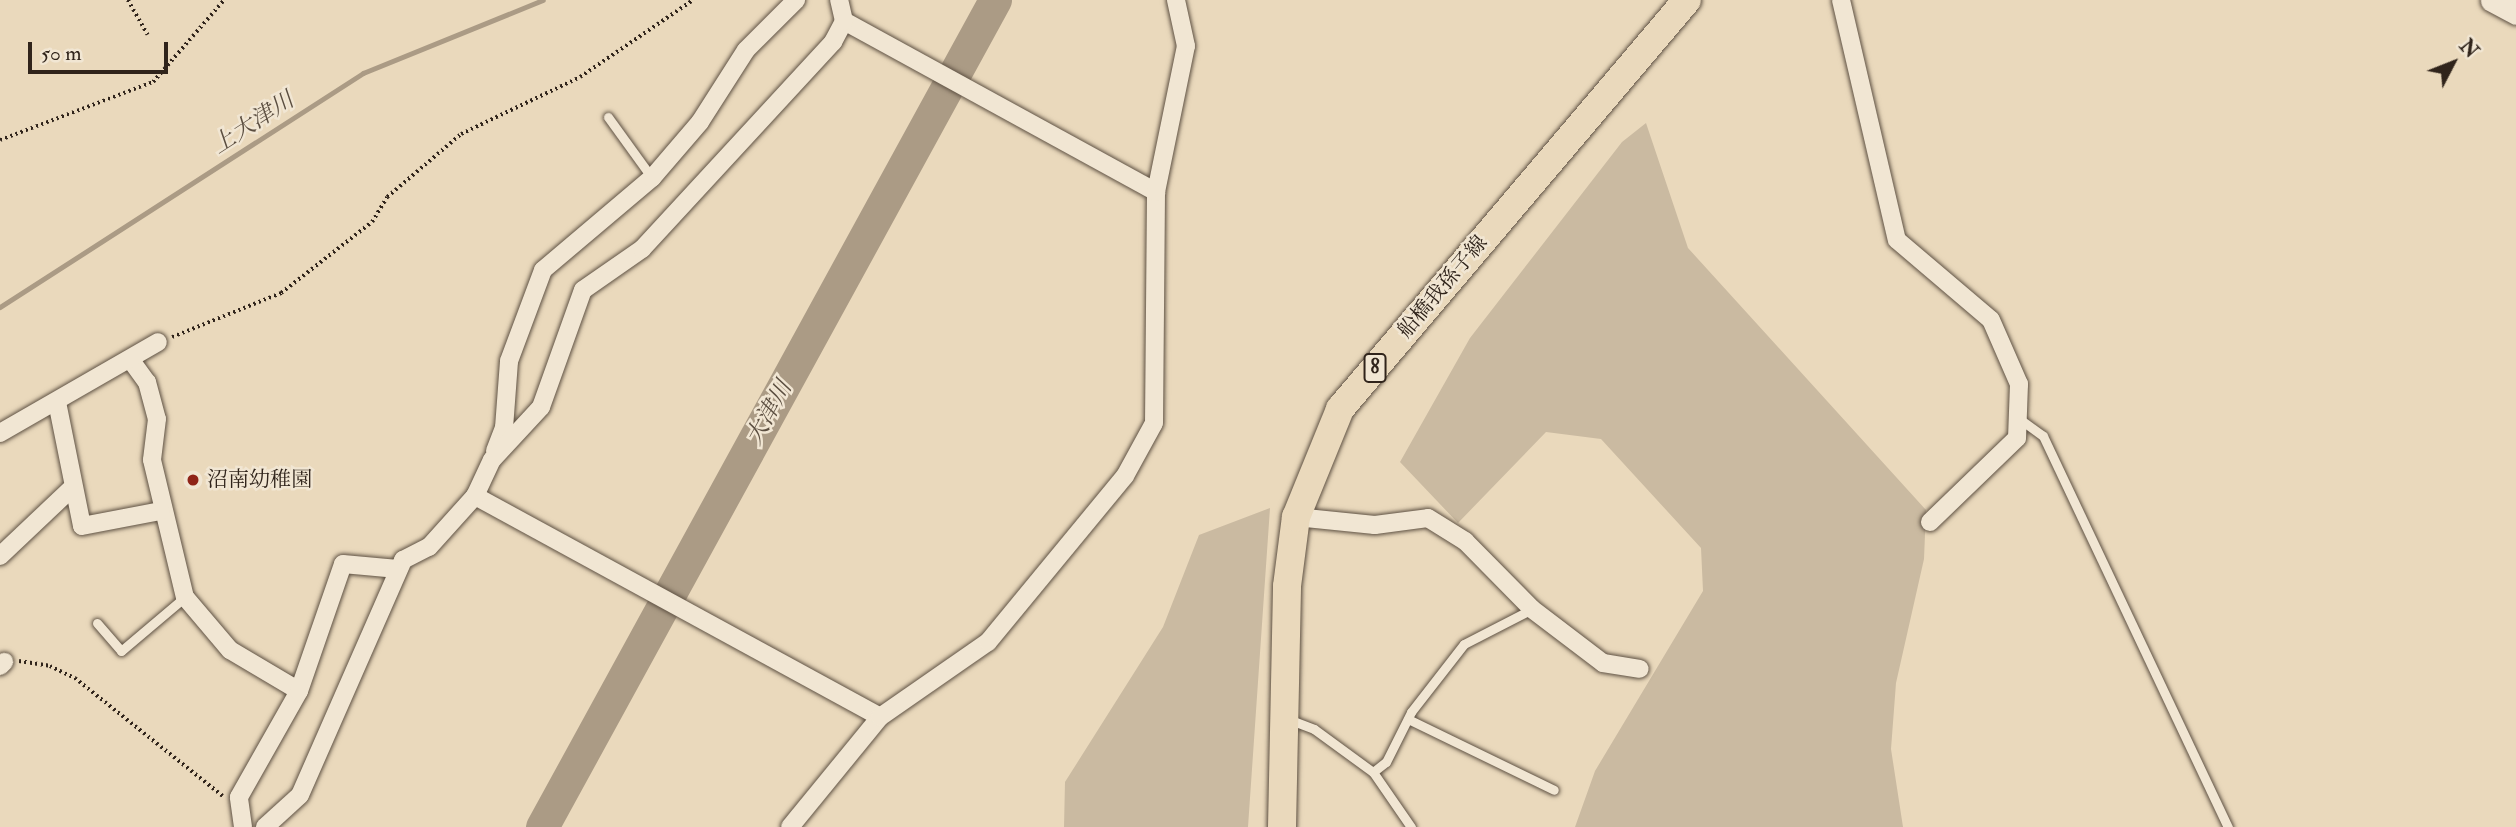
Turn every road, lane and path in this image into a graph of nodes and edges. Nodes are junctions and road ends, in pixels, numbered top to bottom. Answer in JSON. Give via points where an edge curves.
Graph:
{"nodes":[{"id":1,"x":128,"y":0,"type":"edge"},
{"id":2,"x":225,"y":0,"type":"edge"},
{"id":3,"x":693,"y":0,"type":"edge"},
{"id":4,"x":796,"y":0,"type":"edge"},
{"id":5,"x":839,"y":0,"type":"edge"},
{"id":6,"x":1176,"y":0,"type":"edge"},
{"id":7,"x":1687,"y":0,"type":"edge"},
{"id":8,"x":1840,"y":0,"type":"edge"},
{"id":9,"x":2492,"y":0,"type":"edge"},
{"id":10,"x":2516,"y":13,"type":"edge"},
{"id":11,"x":844,"y":21,"type":"junction"},
{"id":12,"x":148,"y":35,"type":"dead end"},
{"id":13,"x":608,"y":117,"type":"dead end"},
{"id":14,"x":0,"y":140,"type":"edge"},
{"id":15,"x":652,"y":178,"type":"junction"},
{"id":16,"x":1156,"y":192,"type":"junction"},
{"id":17,"x":158,"y":342,"type":"joint"},
{"id":18,"x":130,"y":359,"type":"junction"},
{"id":19,"x":57,"y":402,"type":"junction"},
{"id":20,"x":2021,"y":420,"type":"junction"},
{"id":21,"x":0,"y":433,"type":"edge"},
{"id":22,"x":492,"y":460,"type":"junction"},
{"id":23,"x":73,"y":486,"type":"junction"},
{"id":24,"x":475,"y":496,"type":"junction"},
{"id":25,"x":161,"y":511,"type":"junction"},
{"id":26,"x":1296,"y":517,"type":"junction"},
{"id":27,"x":1930,"y":522,"type":"dead end"},
{"id":28,"x":0,"y":556,"type":"edge"},
{"id":29,"x":398,"y":569,"type":"junction"},
{"id":30,"x":185,"y":597,"type":"junction"},
{"id":31,"x":1532,"y":609,"type":"junction"},
{"id":32,"x":97,"y":623,"type":"dead end"},
{"id":33,"x":2,"y":664,"type":"edge"},
{"id":34,"x":1640,"y":669,"type":"dead end"},
{"id":35,"x":299,"y":691,"type":"junction"},
{"id":36,"x":880,"y":717,"type":"junction"},
{"id":37,"x":1283,"y":717,"type":"junction"},
{"id":38,"x":1408,"y":719,"type":"junction"},
{"id":39,"x":1373,"y":772,"type":"junction"},
{"id":40,"x":1554,"y":790,"type":"dead end"},
{"id":41,"x":238,"y":808,"type":"junction"},
{"id":42,"x":243,"y":827,"type":"edge"},
{"id":43,"x":265,"y":827,"type":"edge"},
{"id":44,"x":790,"y":827,"type":"edge"},
{"id":45,"x":1282,"y":827,"type":"edge"},
{"id":46,"x":1411,"y":827,"type":"edge"},
{"id":47,"x":2228,"y":827,"type":"edge"}],
"edges":[{"from":1,"to":12,"type":"path"},
{"from":2,"to":14,"type":"path","via":[[153,82]]},
{"from":3,"to":17,"type":"path","via":[[580,77],[461,134],[387,197],[372,222],[281,293]]},
{"from":4,"to":15,"type":"street","via":[[746,50],[700,122]]},
{"from":5,"to":11,"type":"street"},
{"from":6,"to":16,"type":"street","via":[[1186,47]]},
{"from":7,"to":26,"type":"main road","name":"船橋我孫子線","number":"8","via":[[1340,409]]},
{"from":8,"to":20,"type":"street","via":[[1897,240],[1991,320],[2020,384]]},
{"from":9,"to":10,"type":"street"},
{"from":11,"to":16,"type":"street"},
{"from":11,"to":22,"type":"street","via":[[833,42],[677,214],[642,249],[583,290],[541,407]]},
{"from":13,"to":15,"type":"lane"},
{"from":15,"to":22,"type":"street","via":[[543,270],[509,361],[504,428]]},
{"from":16,"to":36,"type":"street","via":[[1154,423],[1141,450],[989,642]]},
{"from":17,"to":18,"type":"street"},
{"from":18,"to":19,"type":"street"},
{"from":18,"to":25,"type":"street","via":[[147,382],[157,419],[152,460]]},
{"from":19,"to":21,"type":"street"},
{"from":19,"to":23,"type":"street"},
{"from":20,"to":27,"type":"street","via":[[2017,438]]},
{"from":20,"to":47,"type":"lane","via":[[2043,436]]},
{"from":22,"to":24,"type":"street"},
{"from":23,"to":25,"type":"street","via":[[82,526]]},
{"from":23,"to":28,"type":"street"},
{"from":24,"to":29,"type":"street","via":[[429,547]]},
{"from":24,"to":36,"type":"street"},
{"from":25,"to":30,"type":"street"},
{"from":26,"to":31,"type":"street","via":[[1375,525],[1428,518],[1465,541]]},
{"from":26,"to":37,"type":"main road","name":"船橋我孫子線","number":"8","via":[[1287,586]]},
{"from":29,"to":35,"type":"street","via":[[343,564]]},
{"from":29,"to":43,"type":"street","via":[[300,795]]},
{"from":30,"to":32,"type":"lane","via":[[121,650]]},
{"from":30,"to":35,"type":"street","via":[[230,650]]},
{"from":31,"to":34,"type":"street","via":[[1603,663]]},
{"from":31,"to":38,"type":"lane","via":[[1464,644]]},
{"from":33,"to":41,"type":"path","via":[[51,666],[75,678]]},
{"from":35,"to":41,"type":"street"},
{"from":36,"to":44,"type":"street"},
{"from":37,"to":39,"type":"lane","via":[[1314,729]]},
{"from":37,"to":45,"type":"main road","name":"船橋我孫子線","number":"8"},
{"from":38,"to":39,"type":"lane","via":[[1386,762]]},
{"from":38,"to":40,"type":"lane"},
{"from":39,"to":46,"type":"lane"},
{"from":41,"to":42,"type":"street"}]}
